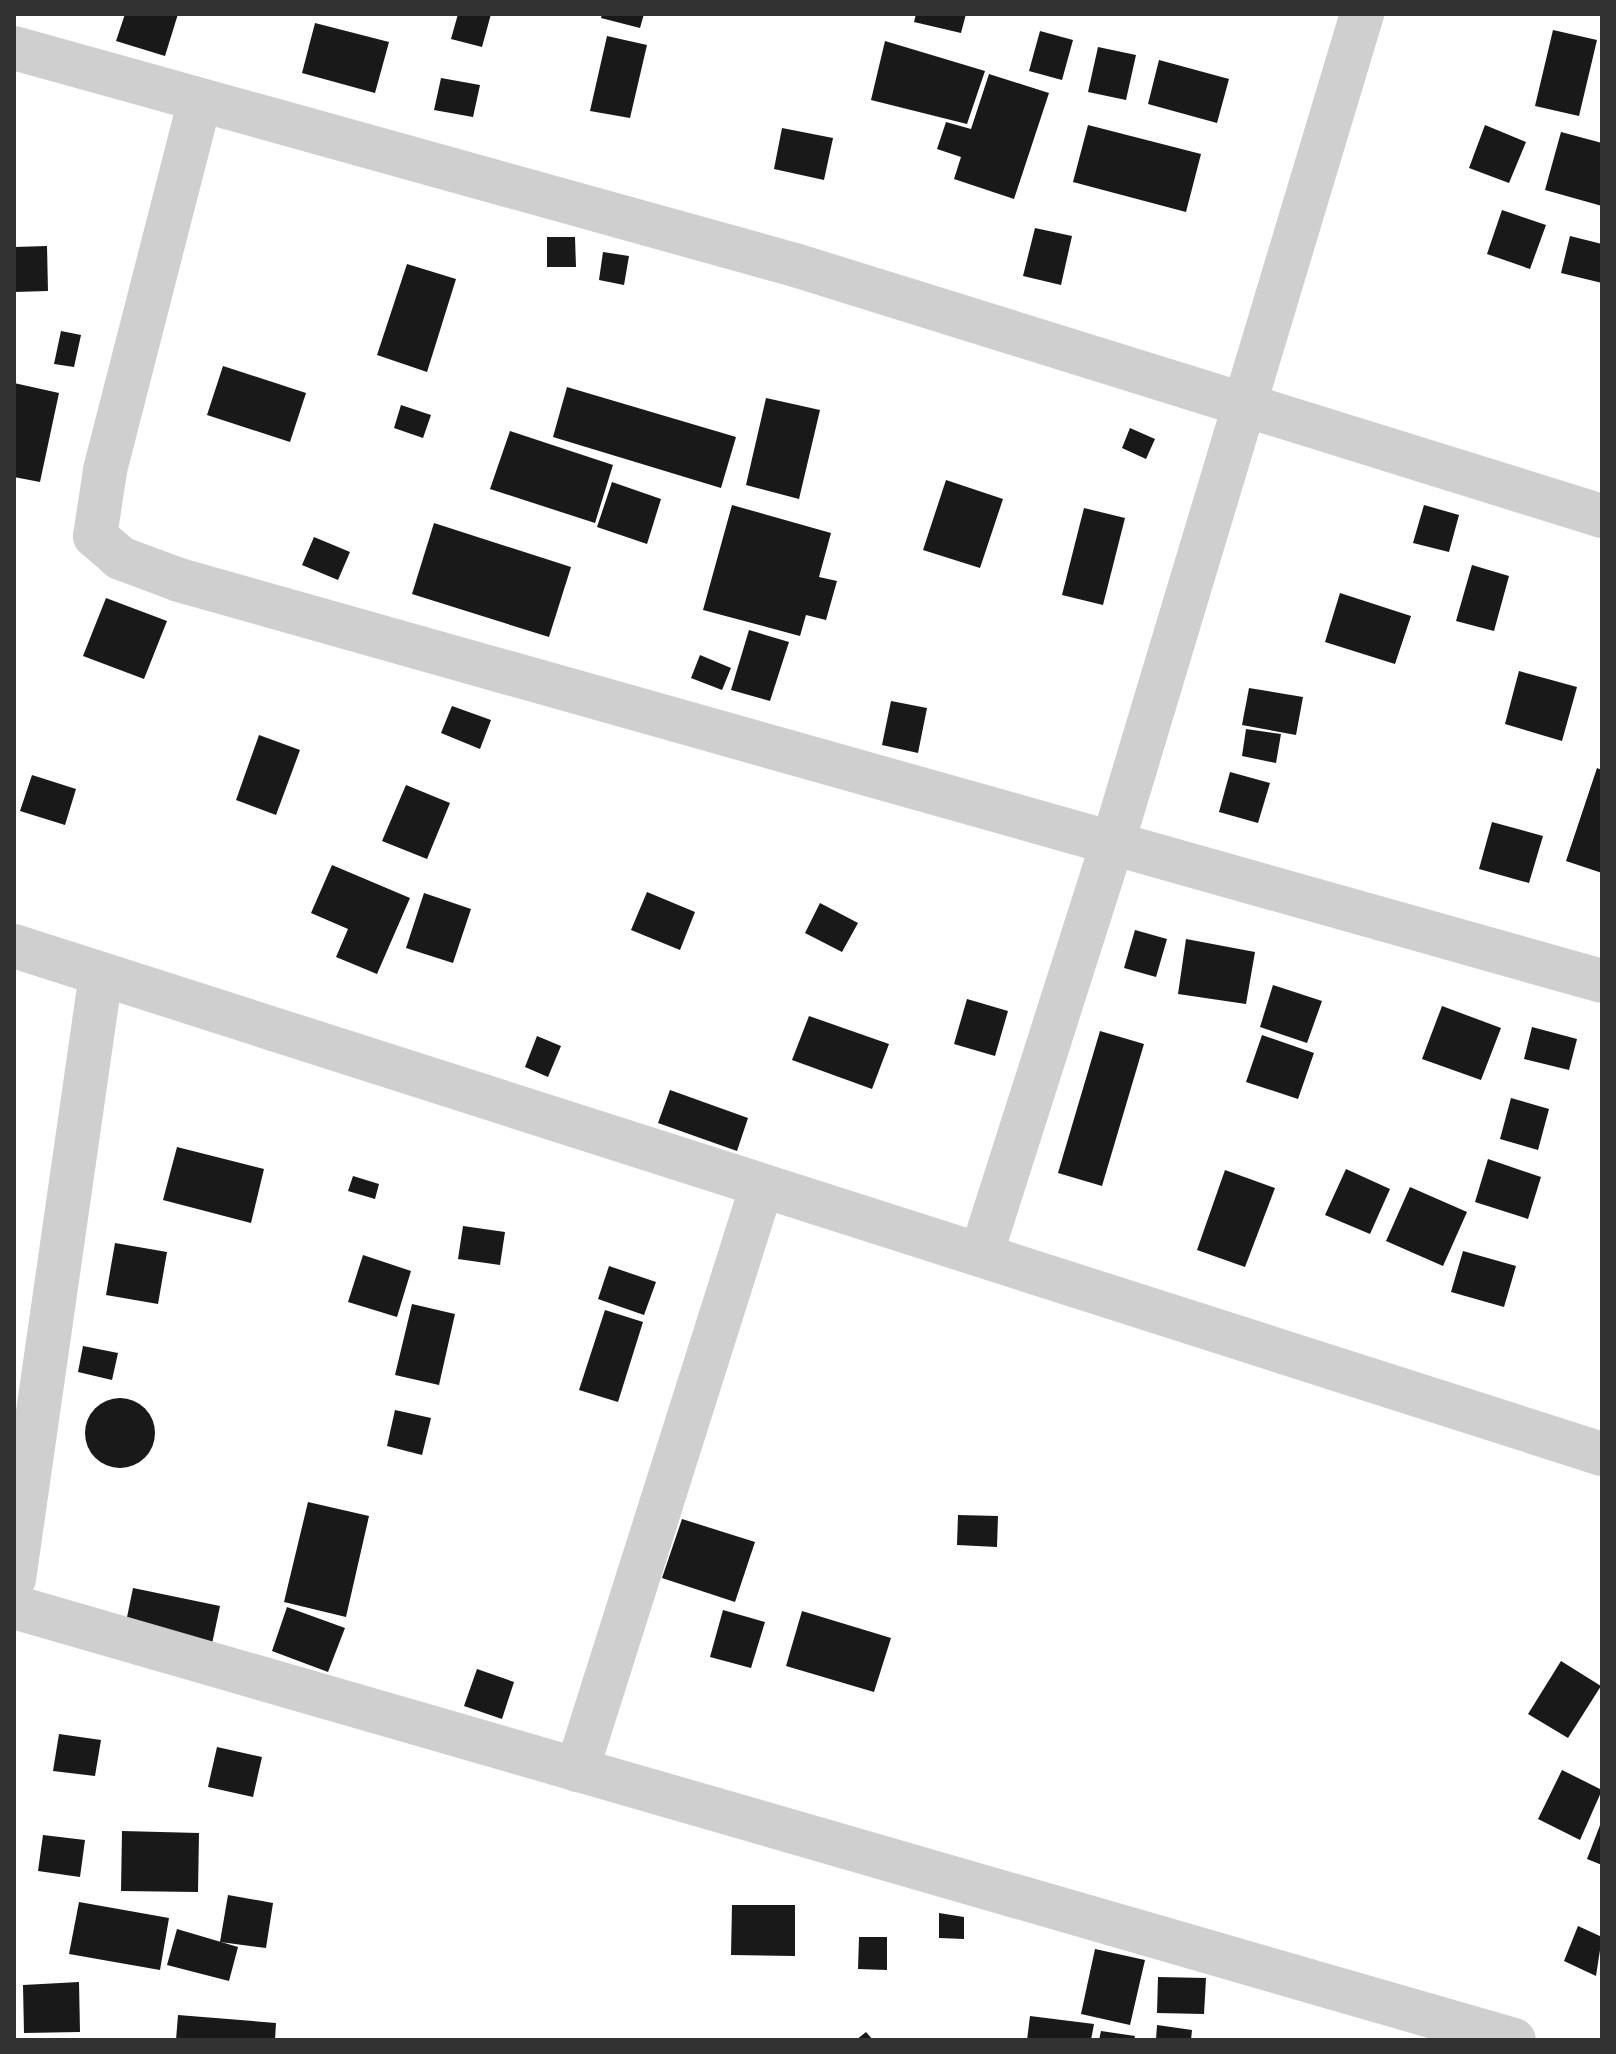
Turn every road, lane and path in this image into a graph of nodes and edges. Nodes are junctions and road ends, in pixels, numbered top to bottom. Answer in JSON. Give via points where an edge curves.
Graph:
{"nodes":[{"id":1,"x":1362,"y":14,"type":"edge"},
{"id":2,"x":14,"y":48,"type":"edge"},
{"id":3,"x":200,"y":100,"type":"junction"},
{"id":4,"x":1243,"y":407,"type":"junction"},
{"id":5,"x":1602,"y":516,"type":"edge"},
{"id":6,"x":1113,"y":842,"type":"junction"},
{"id":7,"x":14,"y":946,"type":"edge"},
{"id":8,"x":101,"y":974,"type":"junction"},
{"id":9,"x":1602,"y":981,"type":"edge"},
{"id":10,"x":761,"y":1189,"type":"junction"},
{"id":11,"x":981,"y":1255,"type":"junction"},
{"id":12,"x":1602,"y":1454,"type":"edge"},
{"id":13,"x":14,"y":1579,"type":"edge"},
{"id":14,"x":14,"y":1607,"type":"edge"},
{"id":15,"x":577,"y":1770,"type":"junction"},
{"id":16,"x":1514,"y":2040,"type":"edge"}],
"edges":[{"from":1,"to":4,"type":"street"},
{"from":2,"to":3,"type":"street"},
{"from":3,"to":4,"type":"street","via":[[795,265]]},
{"from":3,"to":6,"type":"street","via":[[105,471],[95,536],[120,558],[194,584]]},
{"from":4,"to":5,"type":"street"},
{"from":4,"to":6,"type":"street"},
{"from":6,"to":9,"type":"street"},
{"from":6,"to":11,"type":"street"},
{"from":7,"to":8,"type":"street"},
{"from":8,"to":10,"type":"street"},
{"from":8,"to":13,"type":"street"},
{"from":10,"to":11,"type":"street"},
{"from":10,"to":15,"type":"street"},
{"from":11,"to":12,"type":"street"},
{"from":14,"to":15,"type":"street"},
{"from":15,"to":16,"type":"street"}]}
